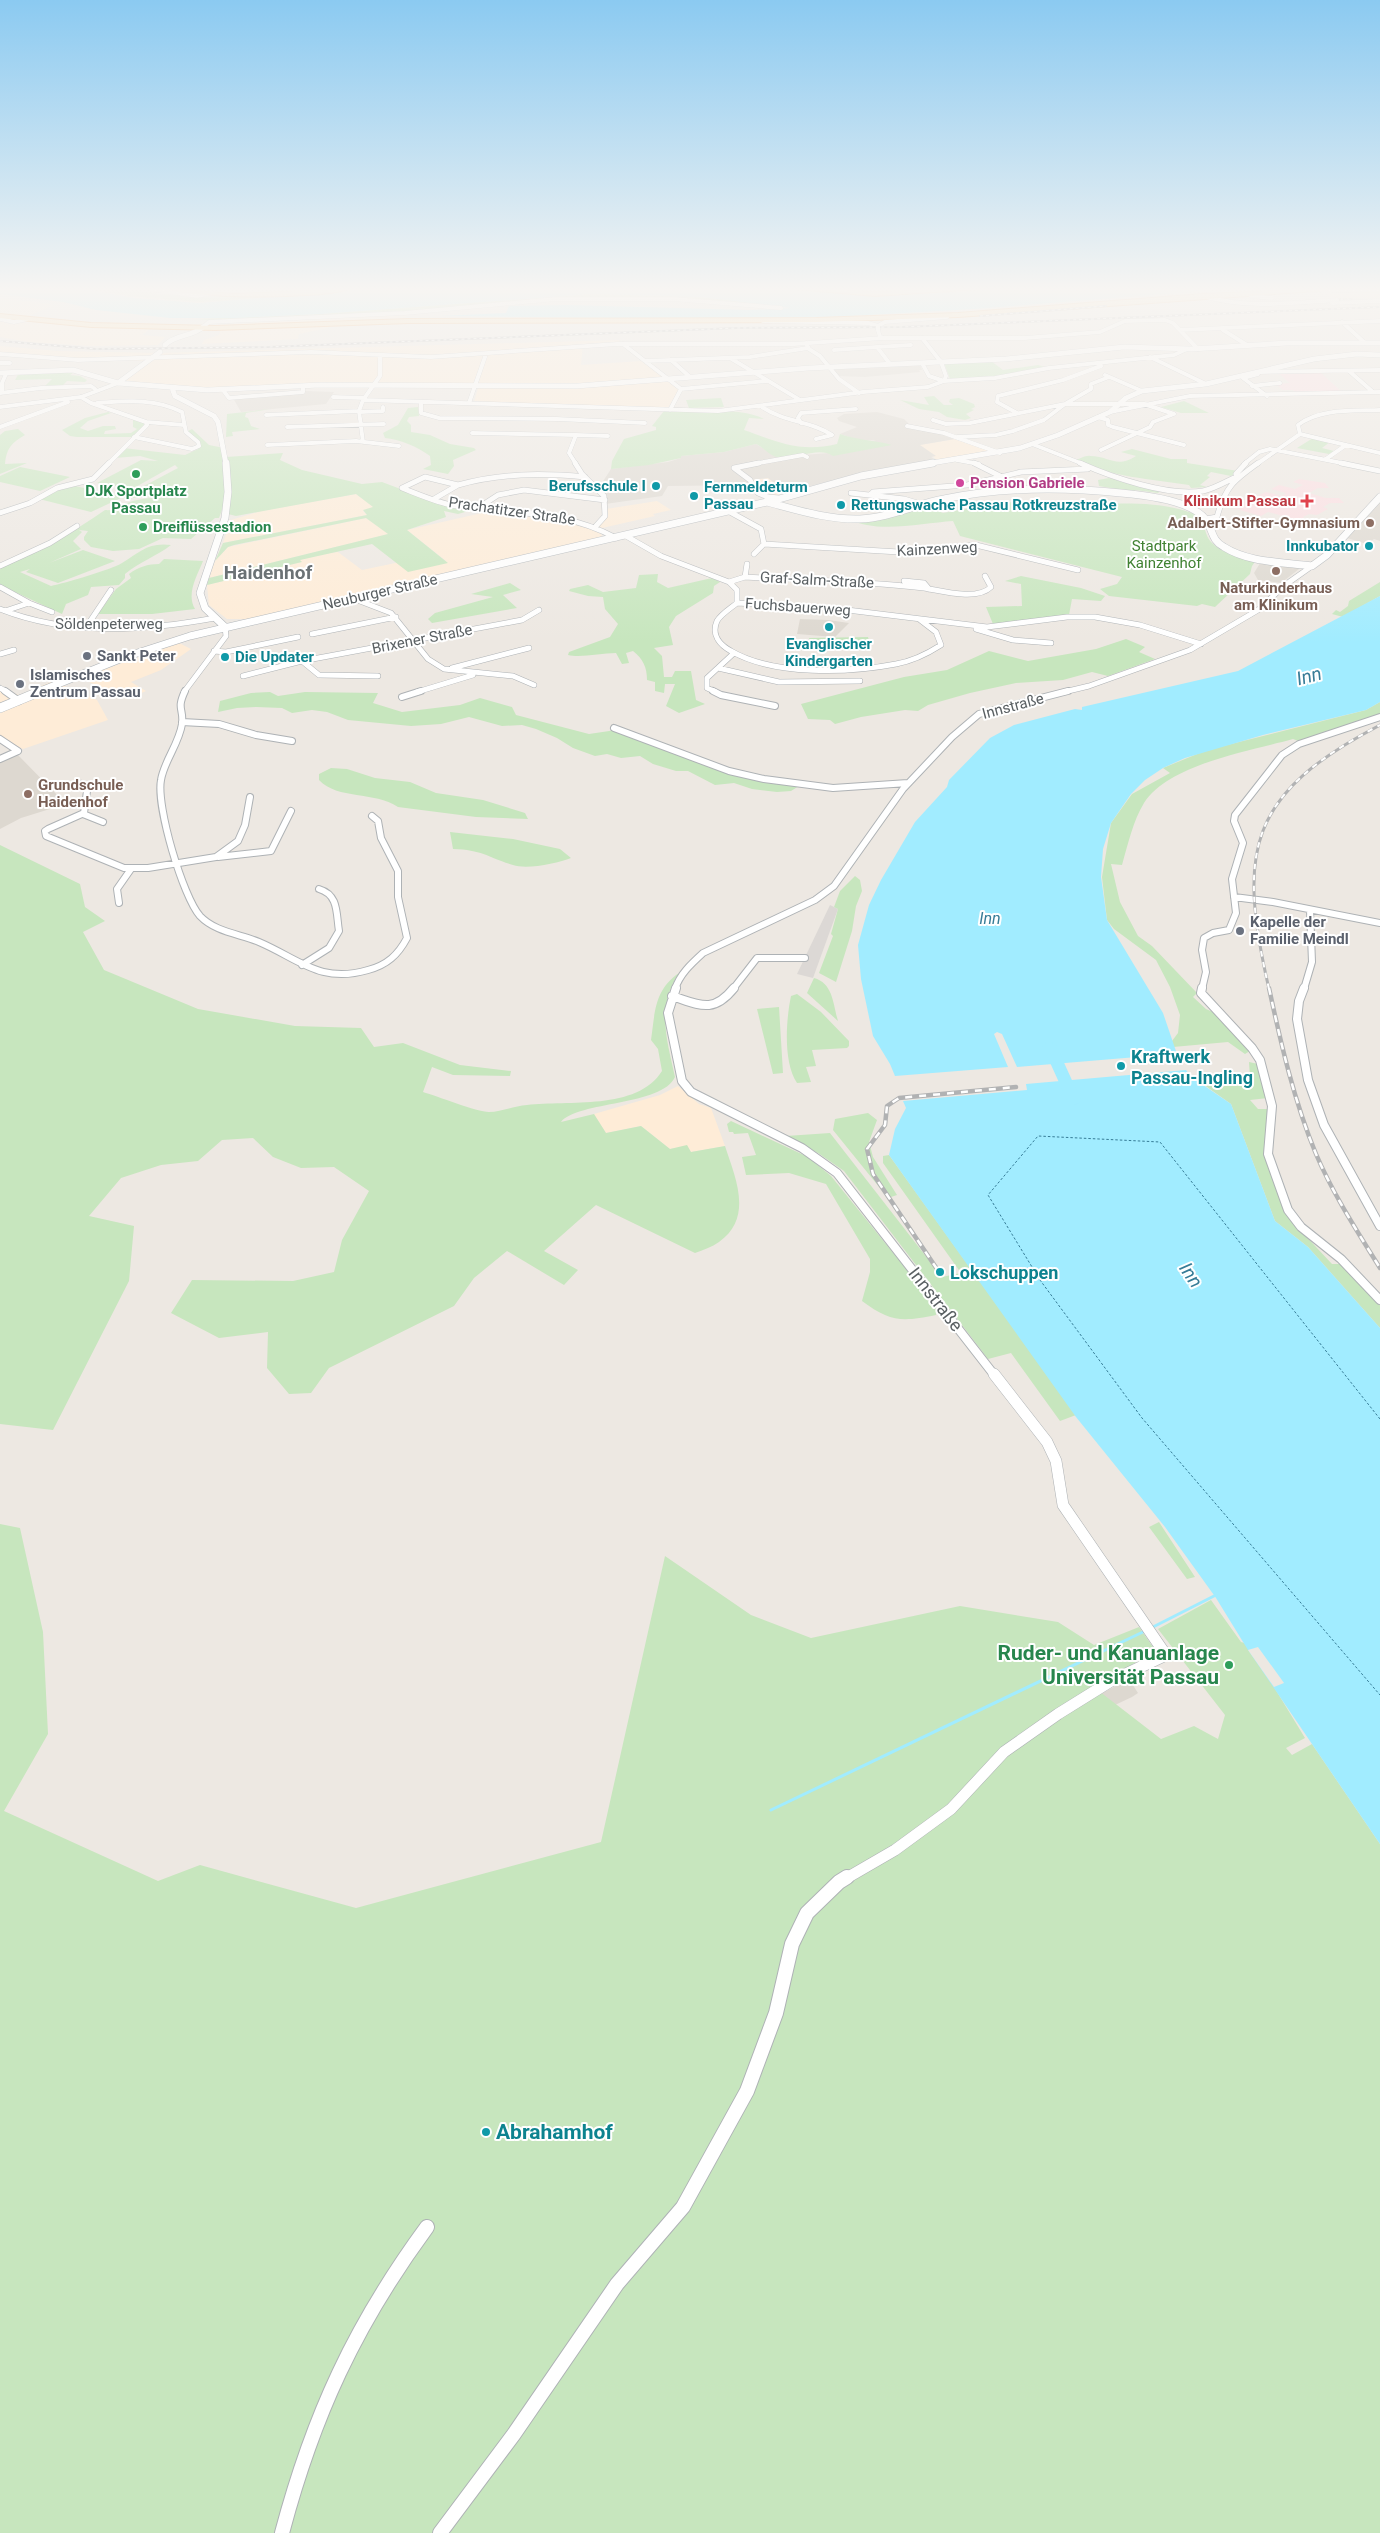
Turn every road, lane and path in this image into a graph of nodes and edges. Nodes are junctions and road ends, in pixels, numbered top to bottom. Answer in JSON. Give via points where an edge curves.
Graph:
{"nodes":[{"id":1,"x":54,"y":407,"type":"edge"},
{"id":2,"x":104,"y":407,"type":"edge"},
{"id":3,"x":173,"y":407,"type":"edge"},
{"id":4,"x":197,"y":407,"type":"edge"},
{"id":5,"x":361,"y":407,"type":"edge"},
{"id":6,"x":383,"y":407,"type":"dead end"},
{"id":7,"x":421,"y":407,"type":"edge"},
{"id":8,"x":590,"y":407,"type":"edge"},
{"id":9,"x":671,"y":407,"type":"edge"},
{"id":10,"x":751,"y":407,"type":"edge"},
{"id":11,"x":764,"y":407,"type":"edge"},
{"id":12,"x":1006,"y":407,"type":"edge"},
{"id":13,"x":1048,"y":407,"type":"edge"},
{"id":14,"x":1062,"y":407,"type":"edge"},
{"id":15,"x":1116,"y":407,"type":"edge"},
{"id":16,"x":1130,"y":407,"type":"edge"},
{"id":17,"x":1154,"y":407,"type":"edge"},
{"id":18,"x":856,"y":408,"type":"dead end"},
{"id":19,"x":670,"y":410,"type":"junction"},
{"id":20,"x":1380,"y":410,"type":"edge"},
{"id":21,"x":808,"y":411,"type":"dead end"},
{"id":22,"x":360,"y":412,"type":"junction"},
{"id":23,"x":1110,"y":412,"type":"junction"},
{"id":24,"x":801,"y":413,"type":"junction"},
{"id":25,"x":1017,"y":413,"type":"junction"},
{"id":26,"x":266,"y":415,"type":"dead end"},
{"id":27,"x":1098,"y":417,"type":"junction"},
{"id":28,"x":933,"y":420,"type":"dead end"},
{"id":29,"x":146,"y":422,"type":"junction"},
{"id":30,"x":645,"y":423,"type":"dead end"},
{"id":31,"x":802,"y":423,"type":"junction"},
{"id":32,"x":384,"y":424,"type":"dead end"},
{"id":33,"x":184,"y":425,"type":"junction"},
{"id":34,"x":361,"y":425,"type":"junction"},
{"id":35,"x":907,"y":426,"type":"dead end"},
{"id":36,"x":0,"y":427,"type":"edge"},
{"id":37,"x":287,"y":427,"type":"dead end"},
{"id":38,"x":1140,"y":432,"type":"junction"},
{"id":39,"x":472,"y":434,"type":"dead end"},
{"id":40,"x":1300,"y":434,"type":"junction"},
{"id":41,"x":576,"y":435,"type":"junction"},
{"id":42,"x":608,"y":436,"type":"dead end"},
{"id":43,"x":957,"y":436,"type":"junction"},
{"id":44,"x":134,"y":437,"type":"junction"},
{"id":45,"x":816,"y":439,"type":"dead end"},
{"id":46,"x":363,"y":442,"type":"junction"},
{"id":47,"x":1032,"y":444,"type":"junction"},
{"id":48,"x":267,"y":445,"type":"dead end"},
{"id":49,"x":1184,"y":445,"type":"dead end"},
{"id":50,"x":1346,"y":445,"type":"junction"},
{"id":51,"x":399,"y":446,"type":"dead end"},
{"id":52,"x":1278,"y":449,"type":"junction"},
{"id":53,"x":1101,"y":450,"type":"dead end"},
{"id":54,"x":1000,"y":452,"type":"junction"},
{"id":55,"x":1380,"y":453,"type":"edge"},
{"id":56,"x":807,"y":457,"type":"dead end"},
{"id":57,"x":1326,"y":459,"type":"junction"},
{"id":58,"x":960,"y":462,"type":"junction"},
{"id":59,"x":1091,"y":469,"type":"junction"},
{"id":60,"x":1380,"y":471,"type":"edge"},
{"id":61,"x":1000,"y":476,"type":"junction"},
{"id":62,"x":1238,"y":476,"type":"junction"},
{"id":63,"x":585,"y":477,"type":"junction"},
{"id":64,"x":458,"y":485,"type":"junction"},
{"id":65,"x":851,"y":493,"type":"dead end"},
{"id":66,"x":870,"y":495,"type":"junction"},
{"id":67,"x":1380,"y":497,"type":"edge"},
{"id":68,"x":434,"y":499,"type":"junction"},
{"id":69,"x":605,"y":500,"type":"junction"},
{"id":70,"x":768,"y":500,"type":"junction"},
{"id":71,"x":778,"y":501,"type":"junction"},
{"id":72,"x":924,"y":505,"type":"junction"},
{"id":73,"x":478,"y":508,"type":"junction"},
{"id":74,"x":1,"y":512,"type":"edge"},
{"id":75,"x":730,"y":512,"type":"junction"},
{"id":76,"x":1206,"y":519,"type":"junction"},
{"id":77,"x":77,"y":526,"type":"dead end"},
{"id":78,"x":596,"y":526,"type":"junction"},
{"id":79,"x":626,"y":536,"type":"junction"},
{"id":80,"x":616,"y":538,"type":"junction"},
{"id":81,"x":764,"y":544,"type":"junction"},
{"id":82,"x":754,"y":554,"type":"dead end"},
{"id":83,"x":747,"y":564,"type":"dead end"},
{"id":84,"x":0,"y":566,"type":"edge"},
{"id":85,"x":1312,"y":566,"type":"junction"},
{"id":86,"x":1078,"y":570,"type":"dead end"},
{"id":87,"x":985,"y":576,"type":"dead end"},
{"id":88,"x":745,"y":577,"type":"junction"},
{"id":89,"x":729,"y":582,"type":"junction"},
{"id":90,"x":0,"y":588,"type":"edge"},
{"id":91,"x":111,"y":590,"type":"dead end"},
{"id":92,"x":352,"y":598,"type":"junction"},
{"id":93,"x":737,"y":603,"type":"junction"},
{"id":94,"x":29,"y":604,"type":"junction"},
{"id":95,"x":3,"y":610,"type":"edge"},
{"id":96,"x":539,"y":610,"type":"dead end"},
{"id":97,"x":52,"y":612,"type":"dead end"},
{"id":98,"x":396,"y":617,"type":"junction"},
{"id":99,"x":216,"y":618,"type":"junction"},
{"id":100,"x":916,"y":618,"type":"junction"},
{"id":101,"x":249,"y":622,"type":"junction"},
{"id":102,"x":966,"y":625,"type":"junction"},
{"id":103,"x":87,"y":626,"type":"junction"},
{"id":104,"x":226,"y":627,"type":"junction"},
{"id":105,"x":312,"y":634,"type":"dead end"},
{"id":106,"x":298,"y":637,"type":"dead end"},
{"id":107,"x":412,"y":640,"type":"junction"},
{"id":108,"x":1051,"y":643,"type":"dead end"},
{"id":109,"x":1201,"y":644,"type":"junction"},
{"id":110,"x":529,"y":648,"type":"dead end"},
{"id":111,"x":14,"y":650,"type":"dead end"},
{"id":112,"x":214,"y":651,"type":"junction"},
{"id":113,"x":0,"y":654,"type":"edge"},
{"id":114,"x":734,"y":654,"type":"junction"},
{"id":115,"x":302,"y":661,"type":"junction"},
{"id":116,"x":718,"y":668,"type":"junction"},
{"id":117,"x":791,"y":668,"type":"junction"},
{"id":118,"x":447,"y":670,"type":"junction"},
{"id":119,"x":476,"y":674,"type":"junction"},
{"id":120,"x":243,"y":676,"type":"dead end"},
{"id":121,"x":378,"y":676,"type":"dead end"},
{"id":122,"x":860,"y":681,"type":"dead end"},
{"id":123,"x":794,"y":683,"type":"junction"},
{"id":124,"x":534,"y":685,"type":"dead end"},
{"id":125,"x":0,"y":688,"type":"edge"},
{"id":126,"x":402,"y":697,"type":"dead end"},
{"id":127,"x":19,"y":701,"type":"junction"},
{"id":128,"x":775,"y":706,"type":"dead end"},
{"id":129,"x":0,"y":708,"type":"edge"},
{"id":130,"x":1380,"y":717,"type":"edge"},
{"id":131,"x":182,"y":722,"type":"junction"},
{"id":132,"x":614,"y":728,"type":"dead end"},
{"id":133,"x":0,"y":739,"type":"edge"},
{"id":134,"x":292,"y":741,"type":"dead end"},
{"id":135,"x":0,"y":759,"type":"edge"},
{"id":136,"x":908,"y":783,"type":"junction"},
{"id":137,"x":81,"y":784,"type":"dead end"},
{"id":138,"x":250,"y":797,"type":"dead end"},
{"id":139,"x":291,"y":811,"type":"dead end"},
{"id":140,"x":83,"y":814,"type":"junction"},
{"id":141,"x":372,"y":816,"type":"dead end"},
{"id":142,"x":103,"y":822,"type":"dead end"},
{"id":143,"x":216,"y":857,"type":"junction"},
{"id":144,"x":178,"y":861,"type":"junction"},
{"id":145,"x":131,"y":869,"type":"junction"},
{"id":146,"x":319,"y":889,"type":"dead end"},
{"id":147,"x":1234,"y":897,"type":"junction"},
{"id":148,"x":119,"y":903,"type":"dead end"},
{"id":149,"x":1310,"y":910,"type":"junction"},
{"id":150,"x":1380,"y":923,"type":"edge"},
{"id":151,"x":805,"y":958,"type":"dead end"},
{"id":152,"x":302,"y":965,"type":"junction"},
{"id":153,"x":672,"y":996,"type":"junction"},
{"id":154,"x":1380,"y":1226,"type":"edge"},
{"id":155,"x":1380,"y":1300,"type":"edge"},
{"id":156,"x":1166,"y":1655,"type":"joint"},
{"id":157,"x":427,"y":2227,"type":"dead end"},
{"id":158,"x":282,"y":2533,"type":"edge"},
{"id":159,"x":440,"y":2533,"type":"edge"}],
"edges":[{"from":1,"to":36,"type":"street"},
{"from":2,"to":29,"type":"street"},
{"from":3,"to":33,"type":"street","via":[[182,412]]},
{"from":4,"to":99,"type":"street","via":[[214,416],[218,422],[226,457],[228,492],[225,518],[200,593],[203,605]]},
{"from":5,"to":22,"type":"street"},
{"from":6,"to":22,"type":"street","via":[[383,410]]},
{"from":7,"to":30,"type":"street","via":[[421,414],[439,418]]},
{"from":8,"to":19,"type":"street"},
{"from":9,"to":19,"type":"street"},
{"from":10,"to":19,"type":"street","via":[[718,411]]},
{"from":11,"to":31,"type":"street","via":[[777,417]]},
{"from":12,"to":25,"type":"street"},
{"from":13,"to":25,"type":"street"},
{"from":14,"to":43,"type":"street","via":[[1056,415],[1011,431]]},
{"from":15,"to":23,"type":"street"},
{"from":16,"to":23,"type":"street"},
{"from":17,"to":38,"type":"street","via":[[1174,414],[1153,422]]},
{"from":18,"to":24,"type":"street"},
{"from":20,"to":40,"type":"street","via":[[1308,418],[1298,425]]},
{"from":21,"to":24,"type":"street"},
{"from":22,"to":26,"type":"street"},
{"from":22,"to":34,"type":"street"},
{"from":23,"to":27,"type":"street"},
{"from":24,"to":31,"type":"street","via":[[798,418]]},
{"from":25,"to":28,"type":"street","via":[[962,424]]},
{"from":27,"to":38,"type":"street","via":[[1108,420],[1108,425]]},
{"from":27,"to":47,"type":"street"},
{"from":29,"to":33,"type":"street"},
{"from":29,"to":44,"type":"street","via":[[147,426]]},
{"from":31,"to":45,"type":"street","via":[[820,427],[832,435]]},
{"from":32,"to":34,"type":"street"},
{"from":33,"to":44,"type":"street","via":[[186,432],[198,442],[196,448]]},
{"from":34,"to":37,"type":"street"},
{"from":34,"to":46,"type":"street"},
{"from":35,"to":43,"type":"street"},
{"from":38,"to":49,"type":"street"},
{"from":38,"to":53,"type":"street"},
{"from":39,"to":41,"type":"street"},
{"from":40,"to":50,"type":"street"},
{"from":40,"to":52,"type":"street"},
{"from":41,"to":42,"type":"street"},
{"from":41,"to":63,"type":"street","via":[[569,454]]},
{"from":43,"to":54,"type":"street"},
{"from":44,"to":74,"type":"street","via":[[93,479],[57,488],[30,503]]},
{"from":46,"to":48,"type":"street"},
{"from":46,"to":51,"type":"street"},
{"from":47,"to":54,"type":"street"},
{"from":47,"to":59,"type":"street"},
{"from":50,"to":55,"type":"street"},
{"from":50,"to":57,"type":"street"},
{"from":52,"to":57,"type":"street"},
{"from":52,"to":62,"type":"street"},
{"from":52,"to":62,"type":"street","via":[[1261,450],[1252,456],[1244,462],[1236,474]]},
{"from":54,"to":58,"type":"street"},
{"from":56,"to":70,"type":"street","via":[[803,455],[734,468]]},
{"from":57,"to":60,"type":"street"},
{"from":58,"to":61,"type":"street","via":[[978,464]]},
{"from":58,"to":71,"type":"street","via":[[861,476]]},
{"from":59,"to":61,"type":"street"},
{"from":59,"to":62,"type":"street","via":[[1125,481],[1193,491],[1207,490]]},
{"from":61,"to":66,"type":"street","via":[[976,484],[873,492]]},
{"from":62,"to":76,"type":"street","via":[[1222,498],[1217,517]]},
{"from":63,"to":64,"type":"street","via":[[487,477]]},
{"from":63,"to":69,"type":"street","via":[[603,493]]},
{"from":64,"to":68,"type":"street","name":"Prachatitzer Straße"},
{"from":64,"to":68,"type":"street","name":"Prachatitzer Straße","via":[[426,477],[402,488]]},
{"from":65,"to":66,"type":"street"},
{"from":66,"to":72,"type":"street"},
{"from":67,"to":85,"type":"street","name":"Innstraße","via":[[1328,555]]},
{"from":68,"to":73,"type":"street","name":"Prachatitzer Straße","via":[[454,506]]},
{"from":69,"to":73,"type":"street","via":[[524,490],[498,495]]},
{"from":69,"to":78,"type":"street","via":[[606,516]]},
{"from":70,"to":71,"type":"street"},
{"from":70,"to":75,"type":"street","name":"Neuburger Straße"},
{"from":71,"to":72,"type":"street","via":[[809,515],[849,519],[890,516]]},
{"from":72,"to":76,"type":"street","via":[[999,492],[1101,491],[1174,503]]},
{"from":73,"to":78,"type":"street","name":"Prachatitzer Straße","via":[[569,517]]},
{"from":75,"to":79,"type":"street","name":"Neuburger Straße"},
{"from":75,"to":81,"type":"street","via":[[761,529]]},
{"from":76,"to":85,"type":"street","via":[[1212,538],[1227,549],[1253,557]]},
{"from":77,"to":84,"type":"street","via":[[43,547]]},
{"from":78,"to":80,"type":"street","name":"Prachatitzer Straße"},
{"from":79,"to":80,"type":"street","name":"Neuburger Straße"},
{"from":79,"to":89,"type":"street","name":"Fuchsbauerweg","via":[[661,556]]},
{"from":80,"to":92,"type":"street","name":"Neuburger Straße"},
{"from":81,"to":82,"type":"street"},
{"from":81,"to":86,"type":"street","name":"Kainzenweg","via":[[899,552],[976,546]]},
{"from":83,"to":88,"type":"street","name":"Graf-Salm-Straße"},
{"from":85,"to":109,"type":"street","name":"Innstraße","via":[[1284,585],[1258,610]]},
{"from":87,"to":88,"type":"street","name":"Graf-Salm-Straße","via":[[991,587],[979,593],[889,584]]},
{"from":88,"to":89,"type":"street","name":"Graf-Salm-Straße"},
{"from":89,"to":93,"type":"street","name":"Fuchsbauerweg","via":[[737,590]]},
{"from":90,"to":94,"type":"street","name":"Söldenpeterweg"},
{"from":91,"to":103,"type":"street"},
{"from":92,"to":98,"type":"street"},
{"from":92,"to":101,"type":"street","name":"Neuburger Straße"},
{"from":93,"to":100,"type":"street","name":"Fuchsbauerweg","via":[[839,609]]},
{"from":93,"to":114,"type":"street","via":[[718,619],[715,629],[722,646]]},
{"from":94,"to":95,"type":"street","name":"Söldenpeterweg"},
{"from":94,"to":97,"type":"street","name":"Söldenpeterweg"},
{"from":95,"to":103,"type":"street","name":"Söldenpeterweg","via":[[42,624]]},
{"from":96,"to":107,"type":"street","name":"Brixener Straße","via":[[522,620]]},
{"from":98,"to":105,"type":"street"},
{"from":98,"to":107,"type":"street"},
{"from":99,"to":101,"type":"street"},
{"from":99,"to":103,"type":"street","name":"Söldenpeterweg","via":[[168,625]]},
{"from":99,"to":104,"type":"street"},
{"from":100,"to":102,"type":"street","name":"Fuchsbauerweg"},
{"from":100,"to":117,"type":"street","via":[[940,637],[941,645],[920,659],[876,668]]},
{"from":101,"to":104,"type":"street","name":"Neuburger Straße"},
{"from":102,"to":108,"type":"street","name":"Fuchsbauerweg","via":[[1006,639]]},
{"from":102,"to":109,"type":"street","name":"Fuchsbauerweg","via":[[987,627],[1067,617],[1095,617]]},
{"from":104,"to":112,"type":"street","via":[[226,636]]},
{"from":104,"to":127,"type":"street","name":"Neuburger Straße","via":[[125,656]]},
{"from":106,"to":112,"type":"street","via":[[226,652]]},
{"from":107,"to":115,"type":"street","name":"Brixener Straße"},
{"from":107,"to":118,"type":"street"},
{"from":109,"to":136,"type":"street","name":"Innstraße","via":[[1089,686],[978,714]]},
{"from":110,"to":118,"type":"street"},
{"from":111,"to":113,"type":"street"},
{"from":112,"to":131,"type":"street","via":[[179,704]]},
{"from":114,"to":116,"type":"street"},
{"from":114,"to":117,"type":"street","via":[[761,664]]},
{"from":115,"to":120,"type":"street","name":"Brixener Straße"},
{"from":115,"to":121,"type":"street","name":"Brixener Straße","via":[[313,672],[326,676]]},
{"from":116,"to":123,"type":"street"},
{"from":116,"to":128,"type":"street","via":[[707,678],[707,688],[721,695]]},
{"from":117,"to":123,"type":"street"},
{"from":118,"to":119,"type":"street"},
{"from":119,"to":124,"type":"street","via":[[514,676]]},
{"from":119,"to":126,"type":"street"},
{"from":122,"to":123,"type":"street"},
{"from":125,"to":127,"type":"street"},
{"from":127,"to":129,"type":"street","name":"Neuburger Straße"},
{"from":130,"to":147,"type":"street","via":[[1299,744],[1274,763],[1235,815],[1234,821],[1243,843],[1232,879]]},
{"from":131,"to":134,"type":"street","via":[[219,724]]},
{"from":131,"to":144,"type":"street","via":[[176,746],[161,778],[158,797]]},
{"from":132,"to":136,"type":"street","via":[[729,771],[764,779],[834,788]]},
{"from":133,"to":135,"type":"street","via":[[18,751]]},
{"from":136,"to":153,"type":"street","name":"Innstraße","via":[[834,886],[815,900],[733,936],[703,953],[678,981]]},
{"from":137,"to":140,"type":"street","via":[[86,791]]},
{"from":138,"to":143,"type":"street","via":[[245,825],[238,841]]},
{"from":139,"to":143,"type":"street","via":[[271,851]]},
{"from":140,"to":142,"type":"street"},
{"from":140,"to":145,"type":"street","via":[[52,826],[45,834],[110,864]]},
{"from":141,"to":152,"type":"street","via":[[378,821],[381,838],[398,871],[398,897],[406,938],[404,946],[390,961],[355,974],[331,975]]},
{"from":143,"to":144,"type":"street"},
{"from":144,"to":145,"type":"street"},
{"from":144,"to":152,"type":"street","via":[[192,904],[201,917]]},
{"from":145,"to":148,"type":"street","via":[[117,889]]},
{"from":146,"to":152,"type":"street","via":[[333,897],[339,931],[328,948]]},
{"from":147,"to":149,"type":"street"},
{"from":147,"to":155,"type":"street","via":[[1236,913],[1231,928],[1204,938],[1202,950],[1206,972],[1201,993],[1260,1060],[1272,1106],[1268,1154],[1288,1210],[1301,1227],[1341,1259]]},
{"from":149,"to":150,"type":"street"},
{"from":149,"to":154,"type":"street","via":[[1312,962],[1299,1001],[1297,1019],[1308,1080],[1324,1125]]},
{"from":151,"to":153,"type":"street","via":[[757,958],[726,1001],[718,1006],[695,1004]]},
{"from":153,"to":156,"type":"street","name":"Innstraße","via":[[668,1013],[682,1081],[703,1100],[802,1148],[837,1173],[1047,1442],[1056,1461],[1063,1505]]},
{"from":156,"to":159,"type":"street","via":[[1111,1681],[1004,1752],[951,1810],[895,1850],[839,1882],[807,1913],[792,1944],[776,2013],[746,2091],[684,2207],[617,2284],[514,2434]]},
{"from":157,"to":158,"type":"street","via":[[399,2263],[371,2308],[328,2390],[292,2493]]}]}
